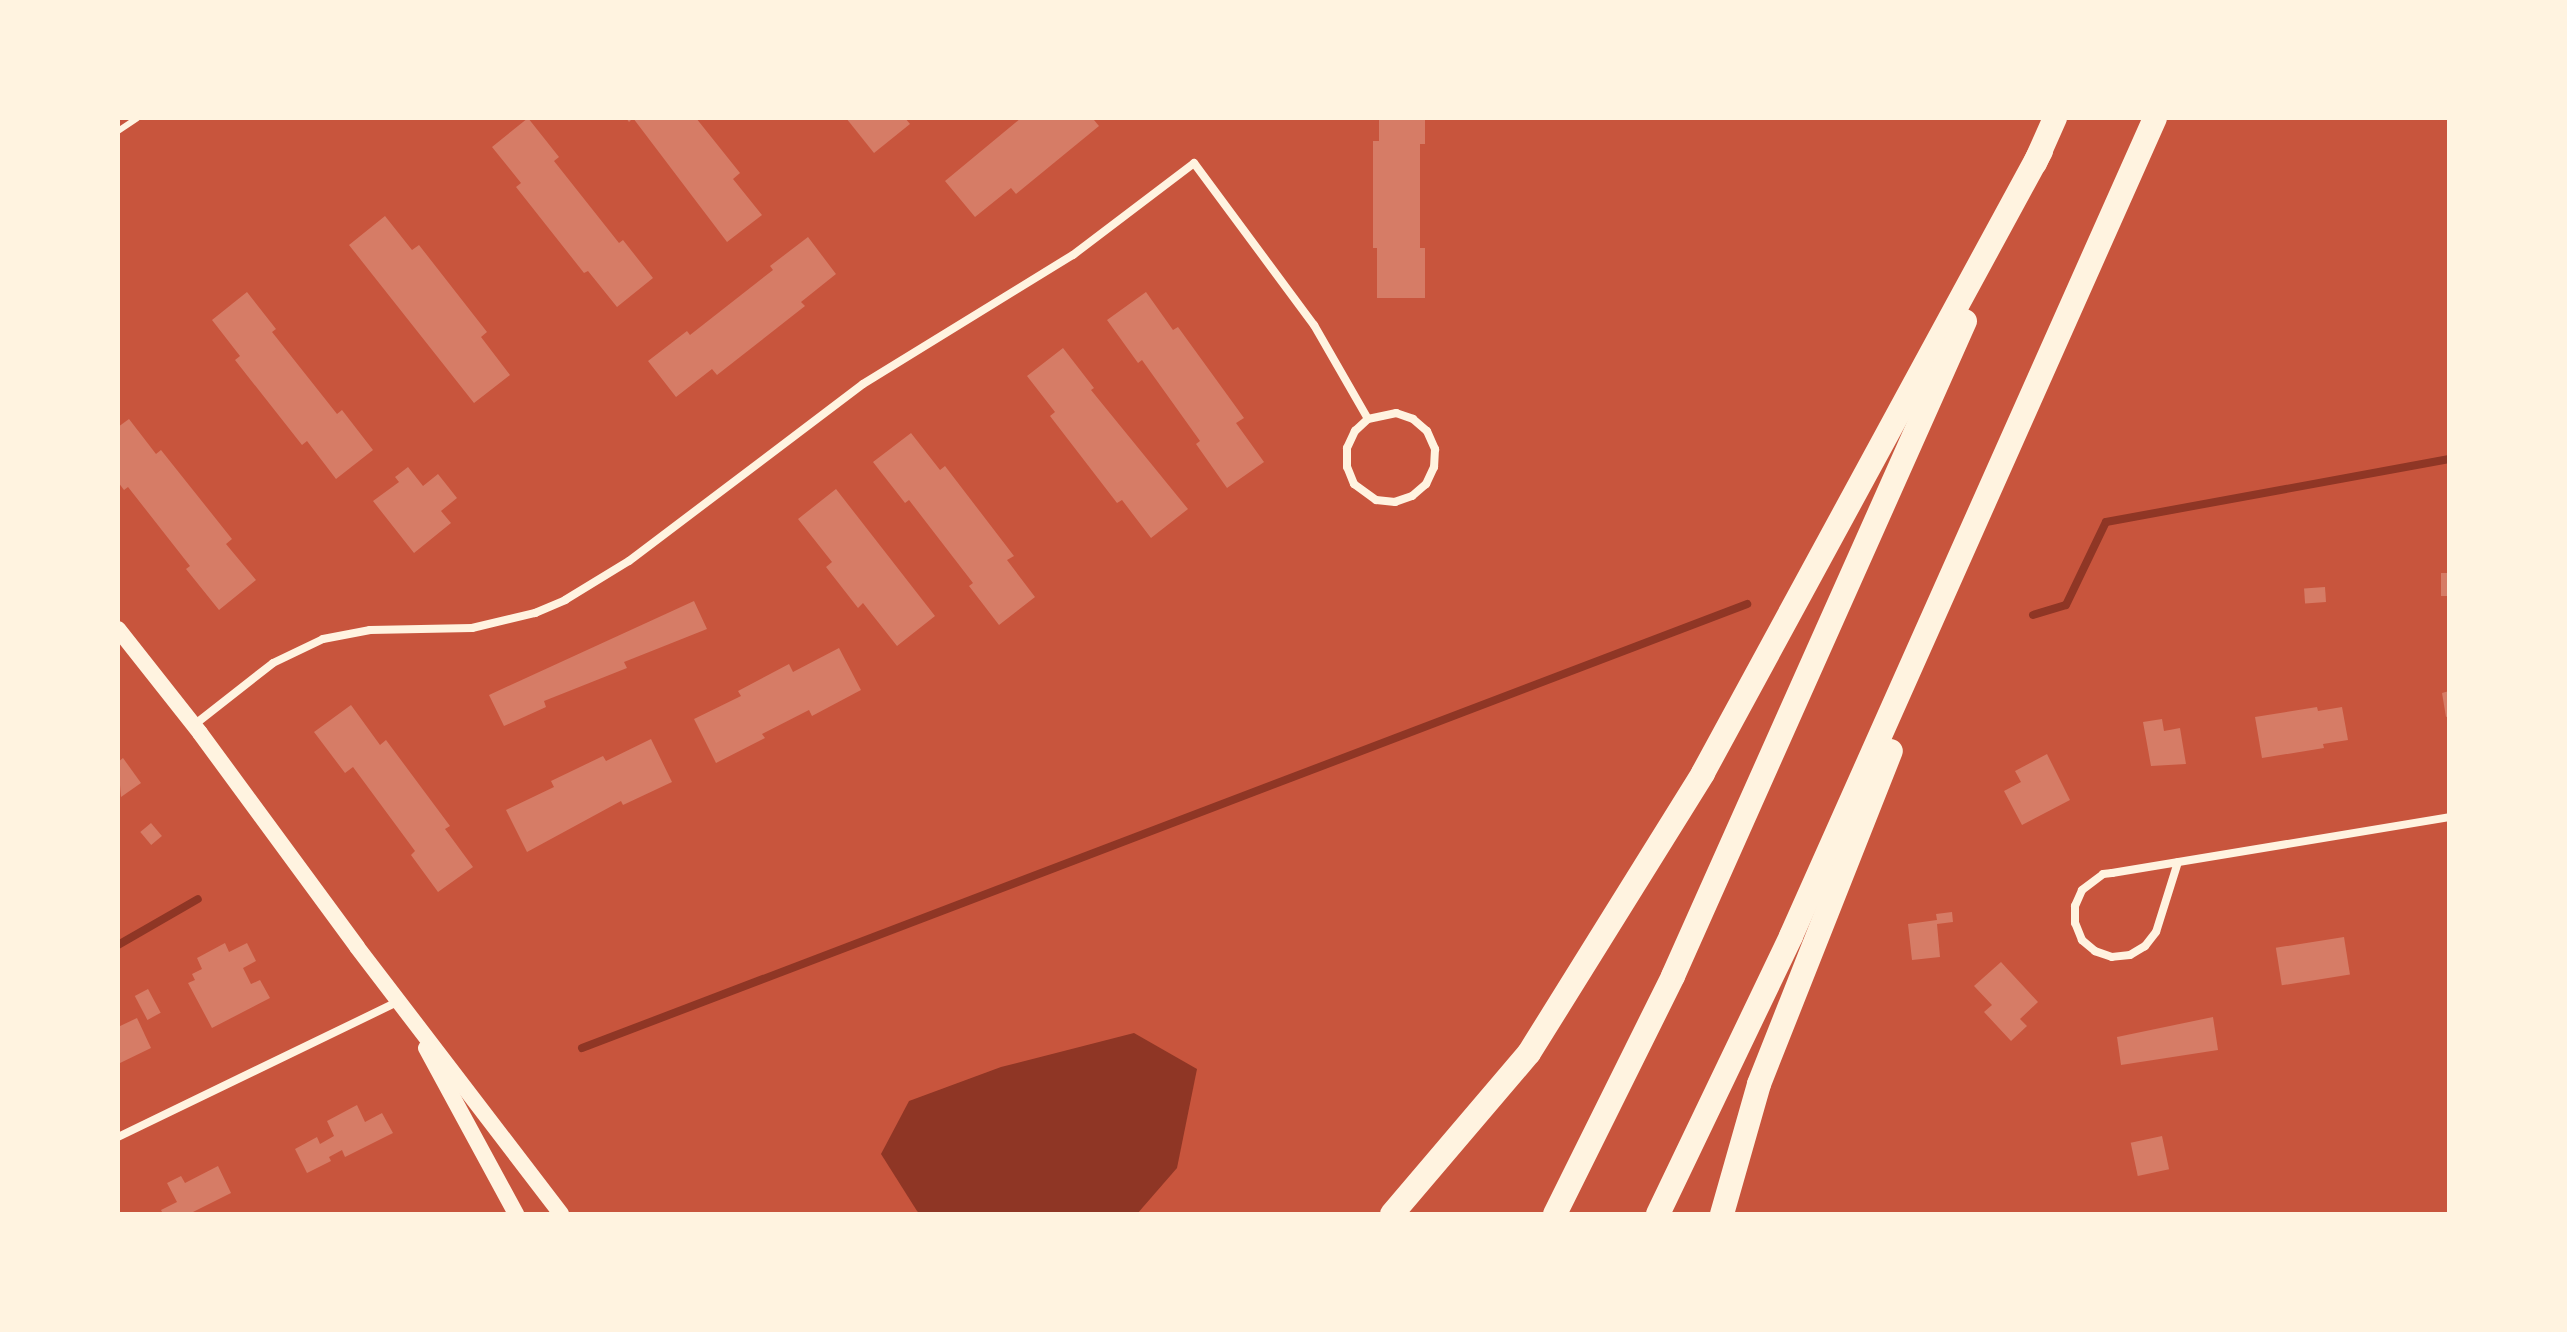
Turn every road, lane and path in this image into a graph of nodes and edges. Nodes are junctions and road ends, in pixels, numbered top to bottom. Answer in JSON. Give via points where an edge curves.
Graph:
{"nodes":[{"id":1,"x":137,"y":118,"type":"edge"},
{"id":2,"x":2055,"y":118,"type":"edge"},
{"id":3,"x":2155,"y":118,"type":"edge"},
{"id":4,"x":118,"y":131,"type":"edge"},
{"id":5,"x":2041,"y":151,"type":"junction"},
{"id":6,"x":1368,"y":419,"type":"junction"},
{"id":7,"x":1974,"y":526,"type":"junction"},
{"id":8,"x":118,"y":629,"type":"edge"},
{"id":9,"x":194,"y":725,"type":"junction"},
{"id":10,"x":2449,"y":817,"type":"edge"},
{"id":11,"x":2178,"y":862,"type":"junction"},
{"id":12,"x":400,"y":1000,"type":"junction"},
{"id":13,"x":118,"y":1137,"type":"edge"},
{"id":14,"x":516,"y":1214,"type":"edge"},
{"id":15,"x":561,"y":1214,"type":"edge"},
{"id":16,"x":1392,"y":1214,"type":"edge"},
{"id":17,"x":1555,"y":1214,"type":"edge"},
{"id":18,"x":1658,"y":1214,"type":"edge"},
{"id":19,"x":1722,"y":1214,"type":"edge"}],
"edges":[{"from":1,"to":4,"type":"lane"},
{"from":2,"to":5,"type":"highway"},
{"from":3,"to":7,"type":"highway"},
{"from":5,"to":16,"type":"highway","via":[[1703,773],[1529,1053]]},
{"from":5,"to":17,"type":"highway","via":[[1678,963]]},
{"from":6,"to":6,"type":"street","via":[[1386,413],[1405,415],[1432,439],[1434,467],[1412,496],[1395,502],[1376,500],[1354,484],[1347,448]]},
{"from":6,"to":9,"type":"street","via":[[1307,315],[1194,163],[1073,255],[863,384],[629,561],[565,600],[472,628],[370,630],[323,639],[273,663]]},
{"from":7,"to":18,"type":"highway","via":[[1760,1003]]},
{"from":7,"to":19,"type":"highway","via":[[1759,1084]]},
{"from":8,"to":9,"type":"main road"},
{"from":9,"to":12,"type":"main road"},
{"from":10,"to":11,"type":"street"},
{"from":11,"to":11,"type":"street","via":[[2103,874],[2088,884],[2074,915],[2082,940],[2112,957],[2145,946],[2156,932]]},
{"from":12,"to":13,"type":"street"},
{"from":12,"to":14,"type":"main road"},
{"from":12,"to":15,"type":"main road"}]}
